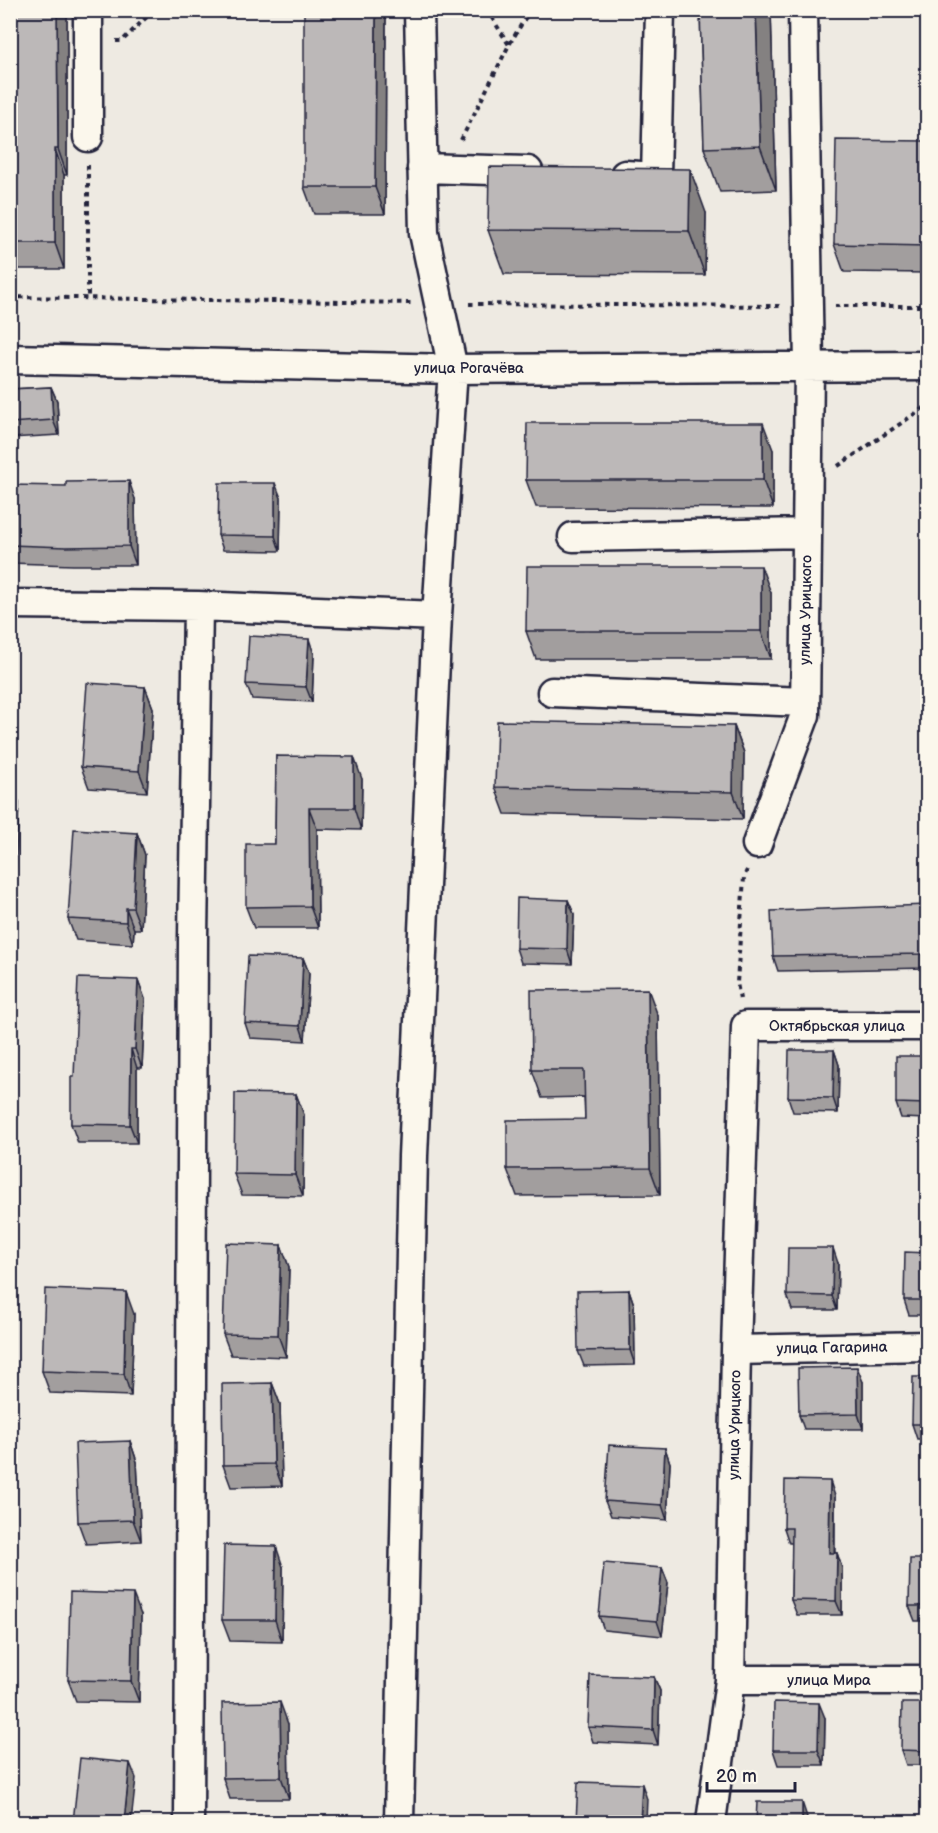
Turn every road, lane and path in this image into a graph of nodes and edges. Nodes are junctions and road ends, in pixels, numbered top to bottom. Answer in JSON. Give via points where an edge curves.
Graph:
{"nodes":[{"id":1,"x":88,"y":10,"type":"edge"},
{"id":2,"x":154,"y":10,"type":"edge"},
{"id":3,"x":419,"y":10,"type":"edge"},
{"id":4,"x":487,"y":10,"type":"edge"},
{"id":5,"x":530,"y":10,"type":"edge"},
{"id":6,"x":660,"y":10,"type":"edge"},
{"id":7,"x":802,"y":10,"type":"edge"},
{"id":8,"x":88,"y":40,"type":"junction"},
{"id":9,"x":509,"y":45,"type":"junction"},
{"id":10,"x":88,"y":137,"type":"joint"},
{"id":11,"x":434,"y":168,"type":"junction"},
{"id":12,"x":552,"y":172,"type":"edge"},
{"id":13,"x":598,"y":174,"type":"edge"},
{"id":14,"x":88,"y":299,"type":"dead end"},
{"id":15,"x":10,"y":359,"type":"edge"},
{"id":16,"x":808,"y":366,"type":"junction"},
{"id":17,"x":927,"y":366,"type":"edge"},
{"id":18,"x":453,"y":369,"type":"junction"},
{"id":19,"x":927,"y":405,"type":"edge"},
{"id":20,"x":807,"y":486,"type":"junction"},
{"id":21,"x":807,"y":533,"type":"junction"},
{"id":22,"x":573,"y":537,"type":"dead end"},
{"id":23,"x":10,"y":604,"type":"edge"},
{"id":24,"x":198,"y":606,"type":"junction"},
{"id":25,"x":437,"y":616,"type":"junction"},
{"id":26,"x":552,"y":692,"type":"dead end"},
{"id":27,"x":805,"y":702,"type":"junction"},
{"id":28,"x":757,"y":844,"type":"joint"},
{"id":29,"x":746,"y":1026,"type":"junction"},
{"id":30,"x":927,"y":1026,"type":"edge"},
{"id":31,"x":927,"y":1346,"type":"edge"},
{"id":32,"x":736,"y":1350,"type":"junction"},
{"id":33,"x":730,"y":1680,"type":"junction"},
{"id":34,"x":927,"y":1680,"type":"edge"},
{"id":35,"x":189,"y":1822,"type":"edge"},
{"id":36,"x":399,"y":1822,"type":"edge"},
{"id":37,"x":711,"y":1822,"type":"edge"}],
"edges":[{"from":1,"to":8,"type":"street"},
{"from":2,"to":8,"type":"path","via":[[122,41]]},
{"from":3,"to":11,"type":"street"},
{"from":4,"to":9,"type":"path"},
{"from":5,"to":9,"type":"path"},
{"from":6,"to":13,"type":"street","via":[[656,177]]},
{"from":7,"to":16,"type":"street","name":"улица Урицкого"},
{"from":8,"to":10,"type":"street"},
{"from":9,"to":11,"type":"path"},
{"from":10,"to":14,"type":"path"},
{"from":11,"to":12,"type":"street"},
{"from":11,"to":18,"type":"street","via":[[424,233]]},
{"from":15,"to":18,"type":"street","name":"улица Рогачёва"},
{"from":16,"to":17,"type":"street","name":"улица Рогачёва"},
{"from":16,"to":18,"type":"street","name":"улица Рогачёва"},
{"from":16,"to":20,"type":"street","name":"улица Урицкого"},
{"from":18,"to":25,"type":"street"},
{"from":19,"to":20,"type":"path"},
{"from":20,"to":21,"type":"street","name":"улица Урицкого"},
{"from":21,"to":22,"type":"street"},
{"from":21,"to":27,"type":"street","name":"улица Урицкого"},
{"from":23,"to":24,"type":"street"},
{"from":24,"to":25,"type":"street"},
{"from":24,"to":35,"type":"street"},
{"from":25,"to":36,"type":"street","via":[[413,1156]]},
{"from":26,"to":27,"type":"street"},
{"from":27,"to":28,"type":"street","name":"улица Урицкого","via":[[805,716]]},
{"from":28,"to":29,"type":"path","via":[[744,878],[737,983]]},
{"from":29,"to":30,"type":"street","name":"Октябрьская улица"},
{"from":29,"to":32,"type":"street","name":"улица Урицкого"},
{"from":31,"to":32,"type":"street","name":"улица Гагарина"},
{"from":32,"to":33,"type":"street","name":"улица Урицкого"},
{"from":33,"to":34,"type":"street","name":"улица Мира"},
{"from":33,"to":37,"type":"street","name":"улица Урицкого"}]}
